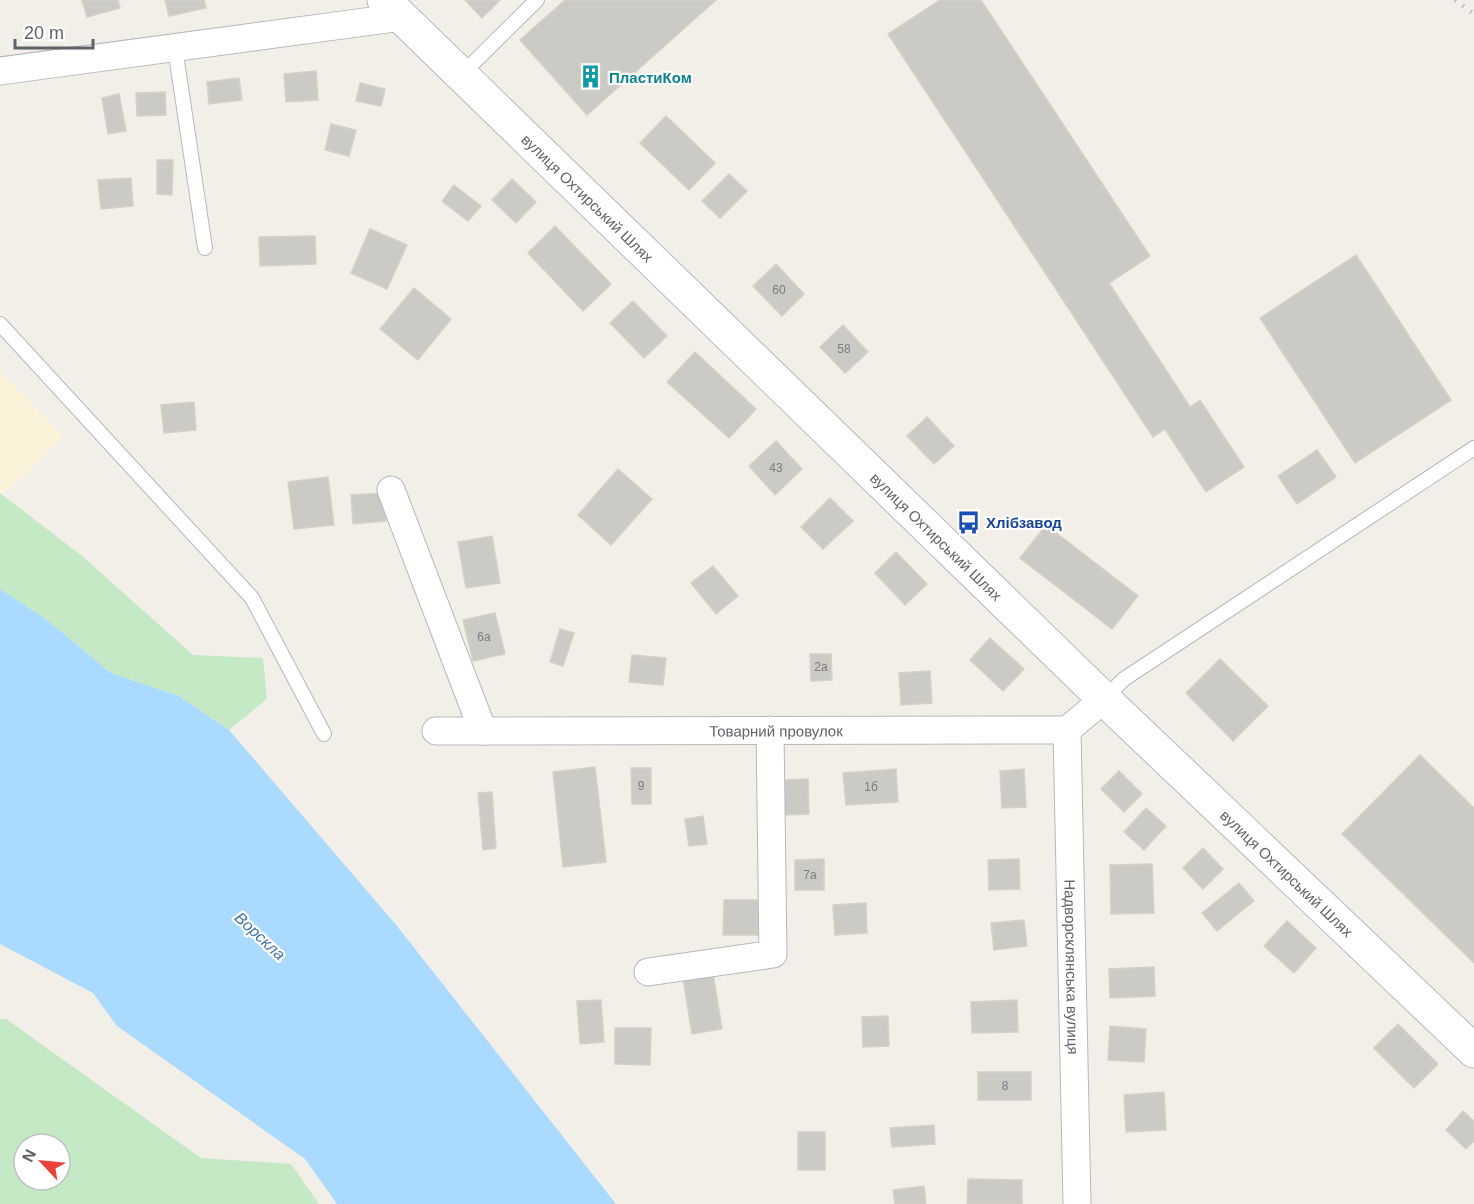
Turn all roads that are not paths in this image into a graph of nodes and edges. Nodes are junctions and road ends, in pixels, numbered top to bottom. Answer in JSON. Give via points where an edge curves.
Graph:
{"nodes":[{"id":1,"x":537,"y":0,"type":"edge"},
{"id":2,"x":393,"y":9,"type":"edge"},
{"id":3,"x":175,"y":48,"type":"junction"},
{"id":4,"x":0,"y":71,"type":"edge"},
{"id":5,"x":461,"y":75,"type":"junction"},
{"id":6,"x":205,"y":248,"type":"dead end"},
{"id":7,"x":0,"y":324,"type":"edge"},
{"id":8,"x":1474,"y":448,"type":"edge"},
{"id":9,"x":391,"y":490,"type":"dead end"},
{"id":10,"x":1104,"y":699,"type":"junction"},
{"id":11,"x":770,"y":730,"type":"junction"},
{"id":12,"x":1067,"y":730,"type":"junction"},
{"id":13,"x":436,"y":731,"type":"dead end"},
{"id":14,"x":483,"y":731,"type":"junction"},
{"id":15,"x":324,"y":734,"type":"dead end"},
{"id":16,"x":648,"y":972,"type":"dead end"},
{"id":17,"x":1474,"y":1051,"type":"edge"},
{"id":18,"x":1077,"y":1204,"type":"edge"}],
"edges":[{"from":1,"to":5,"type":"lane"},
{"from":2,"to":3,"type":"street","name":"вулиця Охтирський Шлях"},
{"from":2,"to":5,"type":"main road","name":"вулиця Охтирський Шлях"},
{"from":3,"to":4,"type":"street","name":"вулиця Охтирський Шлях"},
{"from":3,"to":6,"type":"lane"},
{"from":5,"to":10,"type":"main road","name":"вулиця Охтирський Шлях"},
{"from":7,"to":15,"type":"lane","via":[[252,598]]},
{"from":8,"to":10,"type":"lane","via":[[1124,679]]},
{"from":9,"to":14,"type":"street"},
{"from":10,"to":12,"type":"street"},
{"from":10,"to":17,"type":"main road","name":"вулиця Охтирський Шлях"},
{"from":11,"to":12,"type":"street","name":"Товарний провулок"},
{"from":11,"to":14,"type":"street","name":"Товарний провулок"},
{"from":11,"to":16,"type":"street","via":[[773,954]]},
{"from":12,"to":18,"type":"street","name":"Надворсклянська вулиця"},
{"from":13,"to":14,"type":"street","name":"Товарний провулок"}]}
